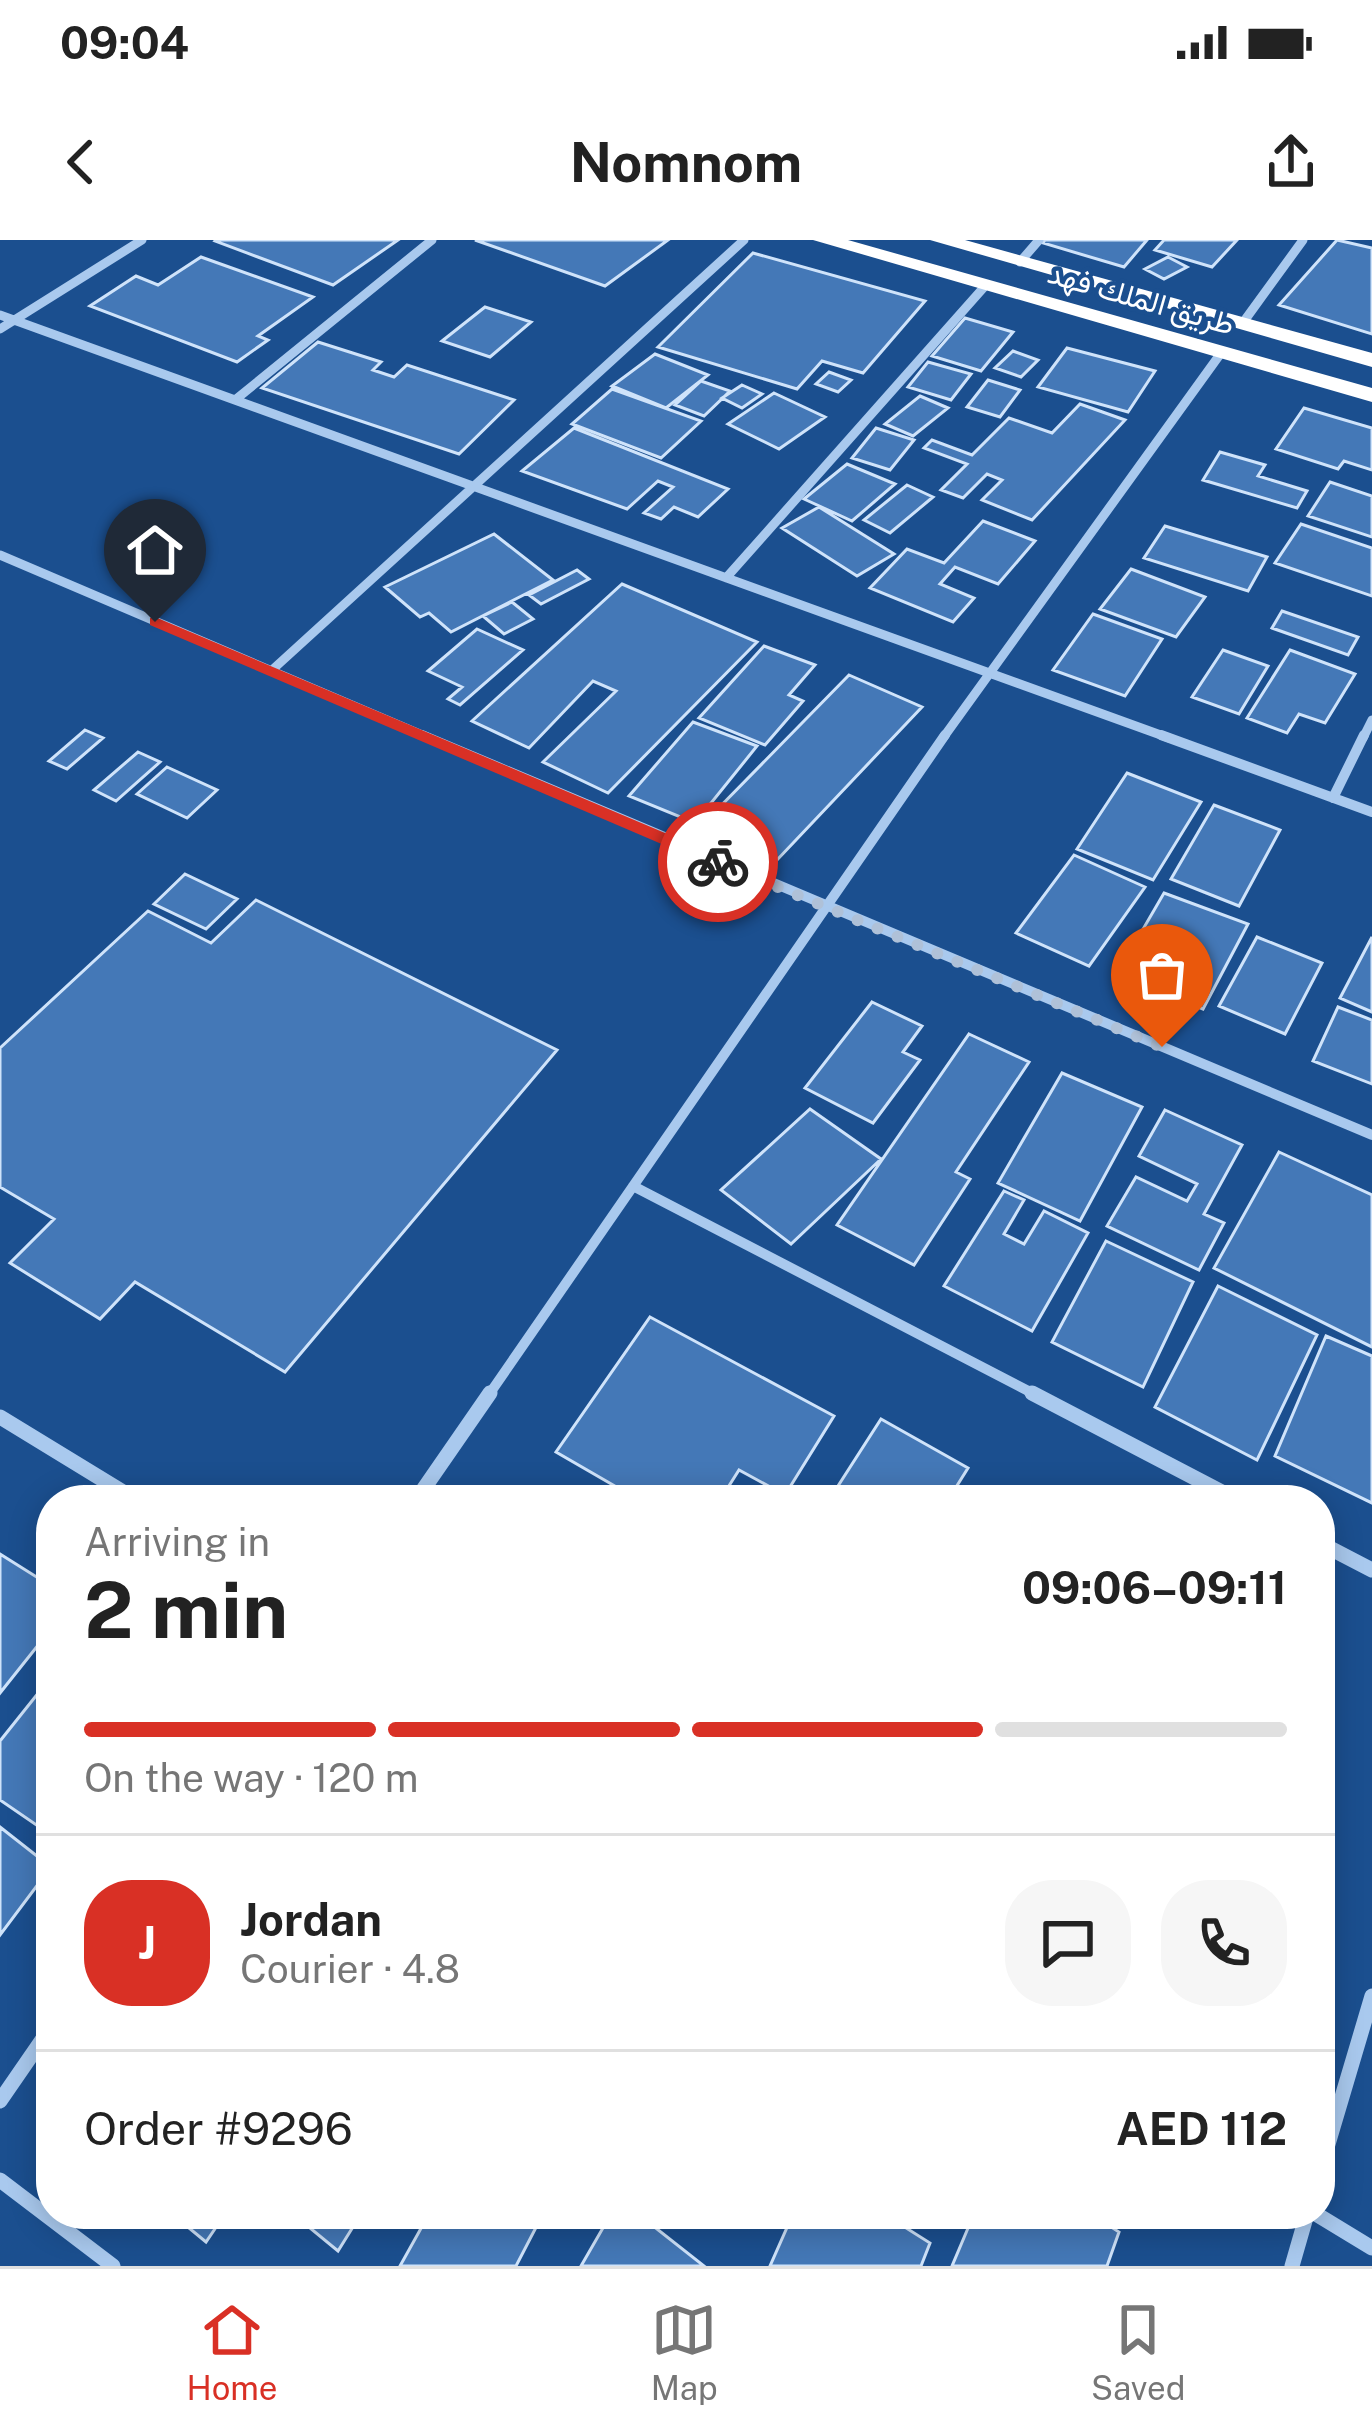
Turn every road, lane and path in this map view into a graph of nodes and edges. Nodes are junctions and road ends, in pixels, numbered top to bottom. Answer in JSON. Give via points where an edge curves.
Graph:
{"nodes":[{"id":1,"x":142,"y":240,"type":"edge"},
{"id":2,"x":432,"y":240,"type":"edge"},
{"id":3,"x":743,"y":240,"type":"edge"},
{"id":4,"x":824,"y":240,"type":"edge"},
{"id":5,"x":941,"y":240,"type":"edge"},
{"id":6,"x":1039,"y":240,"type":"edge"},
{"id":7,"x":1303,"y":240,"type":"edge"},
{"id":8,"x":1020,"y":262,"type":"junction"},
{"id":9,"x":985,"y":286,"type":"junction"},
{"id":10,"x":0,"y":315,"type":"edge"},
{"id":11,"x":14,"y":320,"type":"junction"},
{"id":12,"x":1242,"y":323,"type":"junction"},
{"id":13,"x":0,"y":329,"type":"edge"},
{"id":14,"x":1221,"y":352,"type":"junction"},
{"id":15,"x":1372,"y":360,"type":"edge"},
{"id":16,"x":1372,"y":395,"type":"edge"},
{"id":17,"x":235,"y":400,"type":"junction"},
{"id":18,"x":473,"y":487,"type":"junction"},
{"id":19,"x":0,"y":555,"type":"edge"},
{"id":20,"x":725,"y":578,"type":"junction"},
{"id":21,"x":271,"y":671,"type":"junction"},
{"id":22,"x":988,"y":673,"type":"junction"},
{"id":23,"x":1372,"y":720,"type":"edge"},
{"id":24,"x":1333,"y":798,"type":"junction"},
{"id":25,"x":1372,"y":812,"type":"edge"},
{"id":26,"x":826,"y":908,"type":"junction"},
{"id":27,"x":1372,"y":1135,"type":"edge"},
{"id":28,"x":633,"y":1186,"type":"junction"},
{"id":29,"x":0,"y":1417,"type":"edge"},
{"id":30,"x":111,"y":1485,"type":"edge"},
{"id":31,"x":426,"y":1485,"type":"edge"},
{"id":32,"x":1208,"y":1485,"type":"edge"},
{"id":33,"x":1335,"y":1551,"type":"edge"},
{"id":34,"x":1372,"y":1570,"type":"edge"},
{"id":35,"x":1372,"y":1996,"type":"edge"},
{"id":36,"x":36,"y":2049,"type":"edge"},
{"id":37,"x":0,"y":2101,"type":"edge"},
{"id":38,"x":1335,"y":2121,"type":"edge"},
{"id":39,"x":0,"y":2180,"type":"edge"},
{"id":40,"x":36,"y":2207,"type":"edge"},
{"id":41,"x":1335,"y":2227,"type":"edge"},
{"id":42,"x":64,"y":2229,"type":"edge"},
{"id":43,"x":1306,"y":2229,"type":"edge"},
{"id":44,"x":1372,"y":2248,"type":"edge"},
{"id":45,"x":113,"y":2266,"type":"edge"},
{"id":46,"x":1292,"y":2266,"type":"edge"}],
"edges":[{"from":1,"to":11,"type":"street"},
{"from":2,"to":17,"type":"street"},
{"from":3,"to":18,"type":"street"},
{"from":4,"to":9,"type":"highway","name":"طريق الملك فهد"},
{"from":5,"to":8,"type":"highway","name":"طريق الملك فهد"},
{"from":6,"to":8,"type":"street"},
{"from":7,"to":12,"type":"street"},
{"from":8,"to":12,"type":"highway","name":"طريق الملك فهد"},
{"from":9,"to":14,"type":"highway","name":"طريق الملك فهد"},
{"from":9,"to":20,"type":"street"},
{"from":10,"to":11,"type":"street"},
{"from":11,"to":13,"type":"street"},
{"from":11,"to":17,"type":"street"},
{"from":12,"to":15,"type":"highway","name":"طريق الملك فهد"},
{"from":14,"to":16,"type":"highway","name":"طريق الملك فهد"},
{"from":14,"to":22,"type":"street"},
{"from":17,"to":18,"type":"street"},
{"from":18,"to":20,"type":"street"},
{"from":18,"to":21,"type":"street"},
{"from":19,"to":21,"type":"street"},
{"from":20,"to":22,"type":"street"},
{"from":21,"to":26,"type":"street"},
{"from":22,"to":24,"type":"street"},
{"from":22,"to":26,"type":"street"},
{"from":23,"to":24,"type":"street"},
{"from":24,"to":25,"type":"street"},
{"from":26,"to":27,"type":"street"},
{"from":26,"to":28,"type":"street"},
{"from":28,"to":31,"type":"street"},
{"from":28,"to":32,"type":"street"},
{"from":29,"to":30,"type":"street"},
{"from":33,"to":34,"type":"street"},
{"from":35,"to":38,"type":"street"},
{"from":36,"to":37,"type":"street"},
{"from":39,"to":40,"type":"street"},
{"from":41,"to":44,"type":"street"},
{"from":42,"to":45,"type":"street"},
{"from":43,"to":46,"type":"street"}]}
